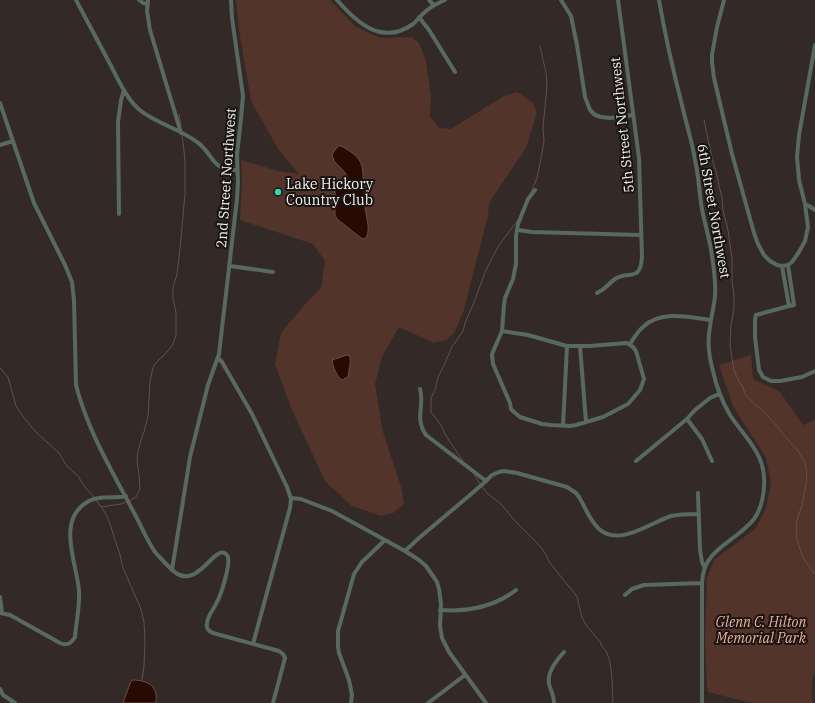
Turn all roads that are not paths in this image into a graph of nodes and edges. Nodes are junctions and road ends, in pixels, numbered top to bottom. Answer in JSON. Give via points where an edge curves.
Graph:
{"nodes":[{"id":1,"x":76,"y":0,"type":"edge"},
{"id":2,"x":139,"y":0,"type":"edge"},
{"id":3,"x":231,"y":0,"type":"edge"},
{"id":4,"x":337,"y":0,"type":"edge"},
{"id":5,"x":429,"y":0,"type":"edge"},
{"id":6,"x":445,"y":0,"type":"edge"},
{"id":7,"x":561,"y":0,"type":"edge"},
{"id":8,"x":618,"y":0,"type":"edge"},
{"id":9,"x":659,"y":0,"type":"edge"},
{"id":10,"x":724,"y":0,"type":"edge"},
{"id":11,"x":148,"y":2,"type":"edge"},
{"id":12,"x":434,"y":5,"type":"junction"},
{"id":13,"x":419,"y":18,"type":"junction"},
{"id":14,"x":815,"y":45,"type":"edge"},
{"id":15,"x":814,"y":57,"type":"edge"},
{"id":16,"x":455,"y":72,"type":"dead end"},
{"id":17,"x":124,"y":90,"type":"junction"},
{"id":18,"x":0,"y":103,"type":"edge"},
{"id":19,"x":633,"y":116,"type":"junction"},
{"id":20,"x":181,"y":133,"type":"junction"},
{"id":21,"x":13,"y":141,"type":"junction"},
{"id":22,"x":0,"y":145,"type":"edge"},
{"id":23,"x":237,"y":170,"type":"junction"},
{"id":24,"x":535,"y":190,"type":"dead end"},
{"id":25,"x":805,"y":204,"type":"junction"},
{"id":26,"x":815,"y":210,"type":"edge"},
{"id":27,"x":119,"y":214,"type":"dead end"},
{"id":28,"x":518,"y":230,"type":"junction"},
{"id":29,"x":641,"y":235,"type":"junction"},
{"id":30,"x":788,"y":265,"type":"junction"},
{"id":31,"x":230,"y":266,"type":"junction"},
{"id":32,"x":782,"y":266,"type":"junction"},
{"id":33,"x":273,"y":272,"type":"dead end"},
{"id":34,"x":597,"y":293,"type":"dead end"},
{"id":35,"x":789,"y":306,"type":"junction"},
{"id":36,"x":711,"y":320,"type":"junction"},
{"id":37,"x":502,"y":331,"type":"junction"},
{"id":38,"x":630,"y":344,"type":"junction"},
{"id":39,"x":567,"y":346,"type":"junction"},
{"id":40,"x":580,"y":346,"type":"junction"},
{"id":41,"x":218,"y":358,"type":"junction"},
{"id":42,"x":815,"y":371,"type":"edge"},
{"id":43,"x":420,"y":389,"type":"dead end"},
{"id":44,"x":720,"y":394,"type":"junction"},
{"id":45,"x":687,"y":419,"type":"junction"},
{"id":46,"x":586,"y":422,"type":"junction"},
{"id":47,"x":563,"y":426,"type":"junction"},
{"id":48,"x":636,"y":461,"type":"dead end"},
{"id":49,"x":712,"y":461,"type":"dead end"},
{"id":50,"x":486,"y":481,"type":"junction"},
{"id":51,"x":698,"y":493,"type":"dead end"},
{"id":52,"x":126,"y":496,"type":"junction"},
{"id":53,"x":291,"y":498,"type":"junction"},
{"id":54,"x":699,"y":514,"type":"junction"},
{"id":55,"x":386,"y":540,"type":"junction"},
{"id":56,"x":406,"y":551,"type":"junction"},
{"id":57,"x":705,"y":568,"type":"junction"},
{"id":58,"x":172,"y":570,"type":"junction"},
{"id":59,"x":702,"y":583,"type":"junction"},
{"id":60,"x":516,"y":590,"type":"dead end"},
{"id":61,"x":625,"y":595,"type":"dead end"},
{"id":62,"x":0,"y":597,"type":"edge"},
{"id":63,"x":440,"y":610,"type":"junction"},
{"id":64,"x":1,"y":613,"type":"edge"},
{"id":65,"x":253,"y":644,"type":"junction"},
{"id":66,"x":564,"y":652,"type":"dead end"},
{"id":67,"x":465,"y":675,"type":"junction"},
{"id":68,"x":0,"y":689,"type":"edge"},
{"id":69,"x":15,"y":703,"type":"edge"},
{"id":70,"x":273,"y":703,"type":"edge"},
{"id":71,"x":351,"y":703,"type":"edge"},
{"id":72,"x":428,"y":703,"type":"edge"},
{"id":73,"x":486,"y":703,"type":"edge"},
{"id":74,"x":554,"y":703,"type":"edge"},
{"id":75,"x":702,"y":703,"type":"edge"}],
"edges":[{"from":1,"to":17,"type":"street"},
{"from":2,"to":11,"type":"street","via":[[143,3]]},
{"from":3,"to":23,"type":"street","name":"2nd Street Northwest","via":[[243,96]]},
{"from":4,"to":13,"type":"street","via":[[364,26],[385,33],[395,33]]},
{"from":5,"to":12,"type":"street"},
{"from":6,"to":12,"type":"street"},
{"from":7,"to":19,"type":"street","via":[[571,16],[585,97],[590,110],[601,117]]},
{"from":8,"to":19,"type":"street","name":"5th Street Northwest"},
{"from":9,"to":36,"type":"street","name":"6th Street Northwest","via":[[696,160],[712,256],[715,287]]},
{"from":10,"to":32,"type":"street","via":[[712,55],[714,78],[732,154],[758,244],[770,261]]},
{"from":11,"to":20,"type":"street","via":[[150,30]]},
{"from":12,"to":13,"type":"street"},
{"from":13,"to":16,"type":"street"},
{"from":14,"to":15,"type":"street"},
{"from":15,"to":25,"type":"street","via":[[797,157]]},
{"from":17,"to":20,"type":"street","via":[[142,112]]},
{"from":17,"to":27,"type":"street","via":[[118,122]]},
{"from":18,"to":21,"type":"street"},
{"from":19,"to":29,"type":"street","name":"5th Street Northwest","via":[[639,158]]},
{"from":20,"to":23,"type":"street","via":[[201,145],[220,167]]},
{"from":21,"to":22,"type":"street"},
{"from":21,"to":52,"type":"street","via":[[34,202],[72,282],[75,380],[78,395],[99,447]]},
{"from":23,"to":31,"type":"street","name":"2nd Street Northwest","via":[[237,199]]},
{"from":24,"to":28,"type":"street","via":[[528,199]]},
{"from":25,"to":26,"type":"street"},
{"from":25,"to":30,"type":"street","via":[[807,235],[799,252]]},
{"from":28,"to":29,"type":"street"},
{"from":28,"to":37,"type":"street","via":[[515,269],[505,298]]},
{"from":29,"to":34,"type":"street","name":"5th Street Northwest","via":[[640,268],[635,274],[615,279]]},
{"from":30,"to":32,"type":"street"},
{"from":30,"to":35,"type":"street","via":[[794,303]]},
{"from":31,"to":33,"type":"street"},
{"from":31,"to":41,"type":"street","name":"2nd Street Northwest"},
{"from":32,"to":35,"type":"street"},
{"from":35,"to":42,"type":"street","via":[[756,315],[755,337],[759,370],[763,377],[771,381],[802,377]]},
{"from":36,"to":38,"type":"street","via":[[683,316],[654,319],[643,326]]},
{"from":36,"to":44,"type":"street","name":"6th Street Northwest","via":[[709,350]]},
{"from":37,"to":39,"type":"street"},
{"from":37,"to":47,"type":"street","via":[[492,359],[514,412],[520,417],[542,424]]},
{"from":38,"to":40,"type":"street"},
{"from":38,"to":46,"type":"street","via":[[636,350],[644,379],[640,390],[628,404],[603,417]]},
{"from":39,"to":40,"type":"street"},
{"from":39,"to":47,"type":"street"},
{"from":40,"to":46,"type":"street"},
{"from":41,"to":53,"type":"street","via":[[252,414]]},
{"from":41,"to":58,"type":"street","name":"2nd Street Northwest","via":[[208,385],[190,457]]},
{"from":43,"to":50,"type":"street","via":[[420,416],[426,435]]},
{"from":44,"to":45,"type":"street","via":[[705,401]]},
{"from":44,"to":57,"type":"street","name":"6th Street Northwest","via":[[729,413],[757,453],[762,464],[764,489],[754,518],[714,553]]},
{"from":45,"to":48,"type":"street"},
{"from":45,"to":49,"type":"street","via":[[702,439]]},
{"from":46,"to":47,"type":"street"},
{"from":50,"to":54,"type":"street","via":[[496,473],[504,471],[567,487],[576,493],[596,526],[611,535],[624,535],[672,516]]},
{"from":50,"to":56,"type":"street"},
{"from":51,"to":54,"type":"street"},
{"from":52,"to":58,"type":"street","via":[[155,552]]},
{"from":52,"to":64,"type":"street","via":[[100,497],[92,500],[81,506],[73,519],[70,541],[79,592],[75,637],[70,643],[60,643]]},
{"from":53,"to":55,"type":"street","via":[[301,499],[332,511]]},
{"from":53,"to":65,"type":"street"},
{"from":54,"to":57,"type":"street","via":[[700,550]]},
{"from":55,"to":56,"type":"street"},
{"from":55,"to":71,"type":"street","via":[[356,571],[338,632],[339,653],[349,680]]},
{"from":56,"to":63,"type":"street","via":[[432,573],[439,589]]},
{"from":57,"to":59,"type":"street","name":"6th Street Northwest"},
{"from":58,"to":65,"type":"street","via":[[180,576],[191,576],[218,554],[227,554],[229,561],[220,597],[207,620],[207,627],[213,633]]},
{"from":59,"to":61,"type":"street","via":[[644,585],[632,589]]},
{"from":59,"to":75,"type":"street","name":"6th Street Northwest"},
{"from":60,"to":63,"type":"street","via":[[484,607],[463,611]]},
{"from":62,"to":64,"type":"street"},
{"from":63,"to":67,"type":"street","via":[[442,638]]},
{"from":65,"to":70,"type":"street","via":[[279,651],[285,658]]},
{"from":66,"to":74,"type":"street","via":[[550,674]]},
{"from":67,"to":72,"type":"street"},
{"from":67,"to":73,"type":"street"},
{"from":68,"to":69,"type":"street","via":[[3,695]]}]}
